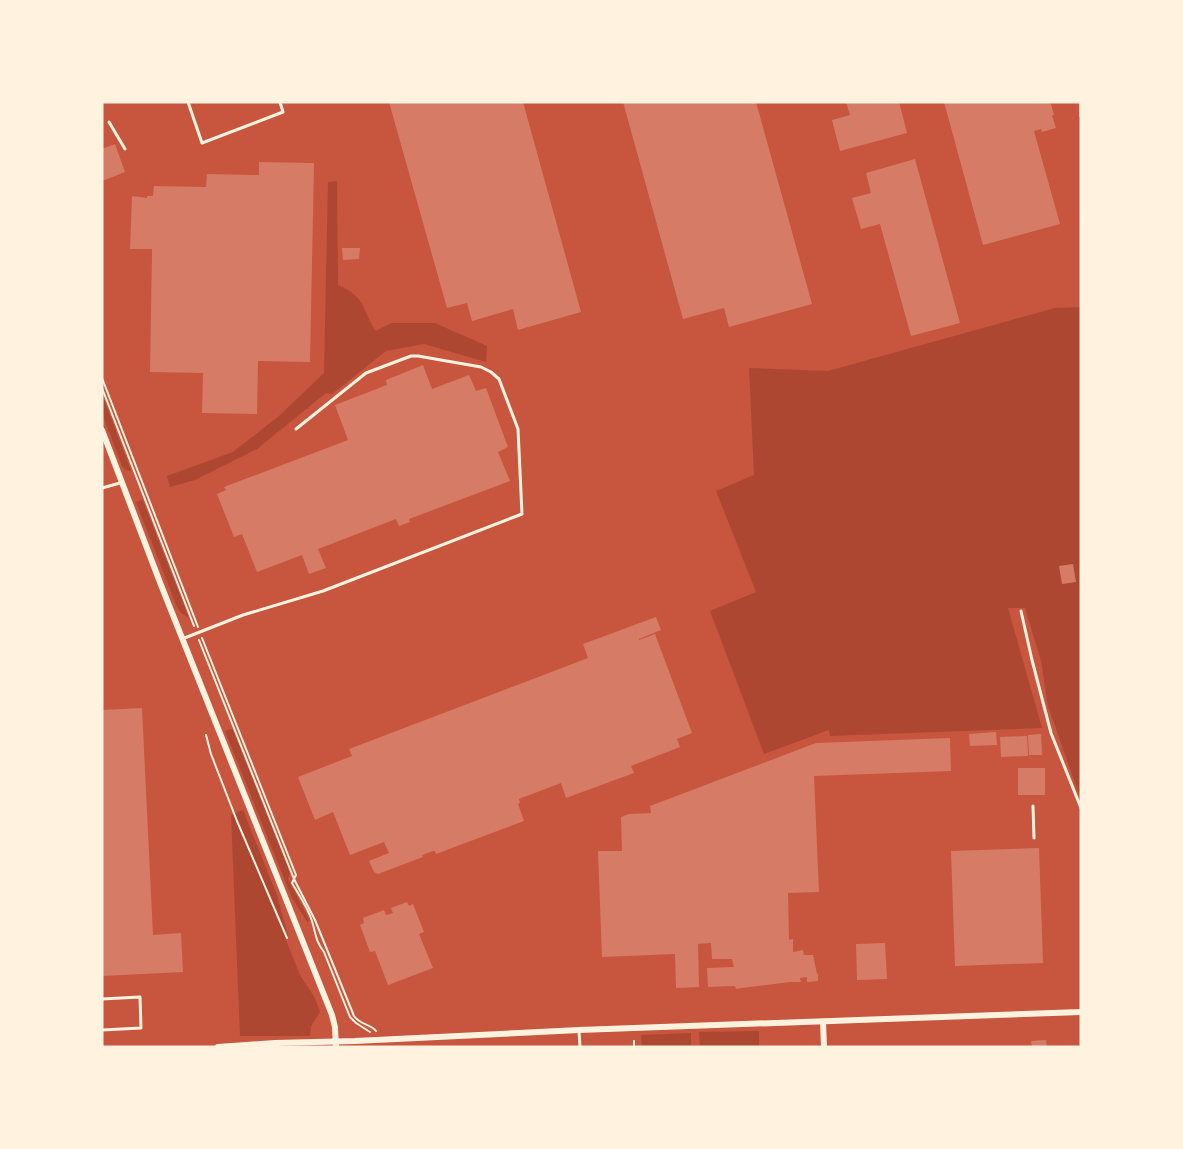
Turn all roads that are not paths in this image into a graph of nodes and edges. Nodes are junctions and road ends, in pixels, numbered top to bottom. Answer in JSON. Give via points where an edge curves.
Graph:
{"nodes":[{"id":1,"x":188,"y":102,"type":"edge"},
{"id":2,"x":280,"y":102,"type":"edge"},
{"id":3,"x":1081,"y":102,"type":"edge"},
{"id":4,"x":1081,"y":116,"type":"edge"},
{"id":5,"x":109,"y":122,"type":"dead end"},
{"id":6,"x":125,"y":149,"type":"dead end"},
{"id":7,"x":296,"y":429,"type":"dead end"},
{"id":8,"x":102,"y":430,"type":"edge"},
{"id":9,"x":122,"y":482,"type":"junction"},
{"id":10,"x":102,"y":488,"type":"edge"},
{"id":11,"x":1021,"y":611,"type":"dead end"},
{"id":12,"x":182,"y":639,"type":"junction"},
{"id":13,"x":1033,"y":807,"type":"dead end"},
{"id":14,"x":1081,"y":808,"type":"edge"},
{"id":15,"x":1034,"y":838,"type":"dead end"},
{"id":16,"x":102,"y":999,"type":"edge"},
{"id":17,"x":1081,"y":1012,"type":"edge"},
{"id":18,"x":823,"y":1022,"type":"junction"},
{"id":19,"x":102,"y":1030,"type":"edge"},
{"id":20,"x":579,"y":1030,"type":"junction"},
{"id":21,"x":415,"y":1038,"type":"junction"},
{"id":22,"x":336,"y":1044,"type":"edge"},
{"id":23,"x":218,"y":1047,"type":"edge"},
{"id":24,"x":416,"y":1047,"type":"edge"},
{"id":25,"x":579,"y":1047,"type":"edge"},
{"id":26,"x":824,"y":1047,"type":"edge"}],
"edges":[{"from":1,"to":2,"type":"lane","via":[[202,143],[283,112]]},
{"from":3,"to":4,"type":"lane"},
{"from":5,"to":6,"type":"lane"},
{"from":7,"to":12,"type":"lane","via":[[366,372],[411,356],[481,367],[500,380],[518,429],[522,514],[323,591],[243,615]]},
{"from":8,"to":9,"type":"street"},
{"from":9,"to":10,"type":"lane"},
{"from":9,"to":12,"type":"street"},
{"from":11,"to":14,"type":"lane","via":[[1051,733]]},
{"from":12,"to":22,"type":"street","via":[[332,1015]]},
{"from":13,"to":15,"type":"lane"},
{"from":16,"to":19,"type":"lane","via":[[140,997],[141,1028]]},
{"from":17,"to":18,"type":"street"},
{"from":18,"to":20,"type":"street"},
{"from":18,"to":26,"type":"street"},
{"from":20,"to":21,"type":"street"},
{"from":20,"to":25,"type":"lane"},
{"from":21,"to":22,"type":"street"},
{"from":21,"to":24,"type":"street"},
{"from":22,"to":23,"type":"street"}]}
